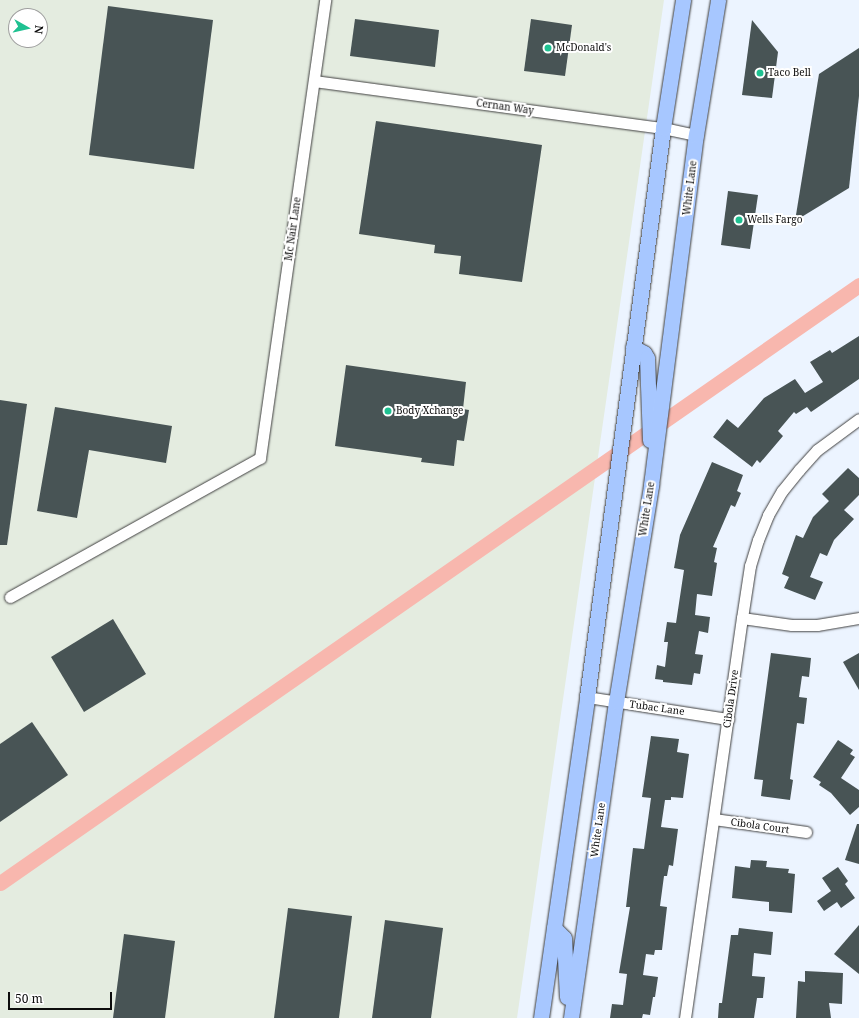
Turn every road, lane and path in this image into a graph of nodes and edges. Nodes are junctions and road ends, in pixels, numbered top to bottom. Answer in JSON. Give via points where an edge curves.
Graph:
{"nodes":[{"id":1,"x":325,"y":0,"type":"edge"},
{"id":2,"x":683,"y":0,"type":"edge"},
{"id":3,"x":718,"y":0,"type":"edge"},
{"id":4,"x":314,"y":81,"type":"junction"},
{"id":5,"x":663,"y":128,"type":"junction"},
{"id":6,"x":696,"y":135,"type":"junction"},
{"id":7,"x":633,"y":348,"type":"junction"},
{"id":8,"x":859,"y":419,"type":"edge"},
{"id":9,"x":651,"y":485,"type":"junction"},
{"id":10,"x":10,"y":597,"type":"dead end"},
{"id":11,"x":742,"y":618,"type":"junction"},
{"id":12,"x":859,"y":618,"type":"edge"},
{"id":13,"x":587,"y":697,"type":"junction"},
{"id":14,"x":616,"y":702,"type":"junction"},
{"id":15,"x":728,"y":719,"type":"junction"},
{"id":16,"x":714,"y":819,"type":"junction"},
{"id":17,"x":806,"y":832,"type":"dead end"},
{"id":18,"x":554,"y":928,"type":"junction"},
{"id":19,"x":541,"y":1018,"type":"edge"},
{"id":20,"x":568,"y":1018,"type":"edge"},
{"id":21,"x":571,"y":1018,"type":"edge"},
{"id":22,"x":685,"y":1018,"type":"edge"}],
"edges":[{"from":1,"to":4,"type":"street","name":"Mc Nair Lane"},
{"from":2,"to":5,"type":"main road"},
{"from":3,"to":6,"type":"main road","name":"White Lane"},
{"from":4,"to":5,"type":"street","name":"Cernan Way"},
{"from":4,"to":10,"type":"street","name":"Mc Nair Lane","via":[[260,458]]},
{"from":5,"to":6,"type":"street","name":"Cernan Way"},
{"from":5,"to":7,"type":"main road"},
{"from":6,"to":9,"type":"main road","name":"White Lane"},
{"from":7,"to":9,"type":"main road","via":[[644,353],[647,358]]},
{"from":7,"to":13,"type":"main road"},
{"from":8,"to":11,"type":"street","name":"Cibola Drive","via":[[817,450],[782,491],[768,515],[758,540],[750,566]]},
{"from":9,"to":14,"type":"main road","name":"White Lane"},
{"from":11,"to":12,"type":"street","via":[[792,625],[817,625]]},
{"from":11,"to":15,"type":"street","name":"Cibola Drive"},
{"from":13,"to":14,"type":"street","name":"Tubac Lane"},
{"from":13,"to":18,"type":"main road"},
{"from":14,"to":15,"type":"street","name":"Tubac Lane"},
{"from":14,"to":21,"type":"main road","name":"White Lane"},
{"from":15,"to":16,"type":"street","name":"Cibola Drive"},
{"from":16,"to":17,"type":"street","name":"Cibola Court"},
{"from":16,"to":22,"type":"street","name":"Cibola Drive"},
{"from":18,"to":19,"type":"main road"},
{"from":18,"to":20,"type":"main road","via":[[564,938]]}]}
